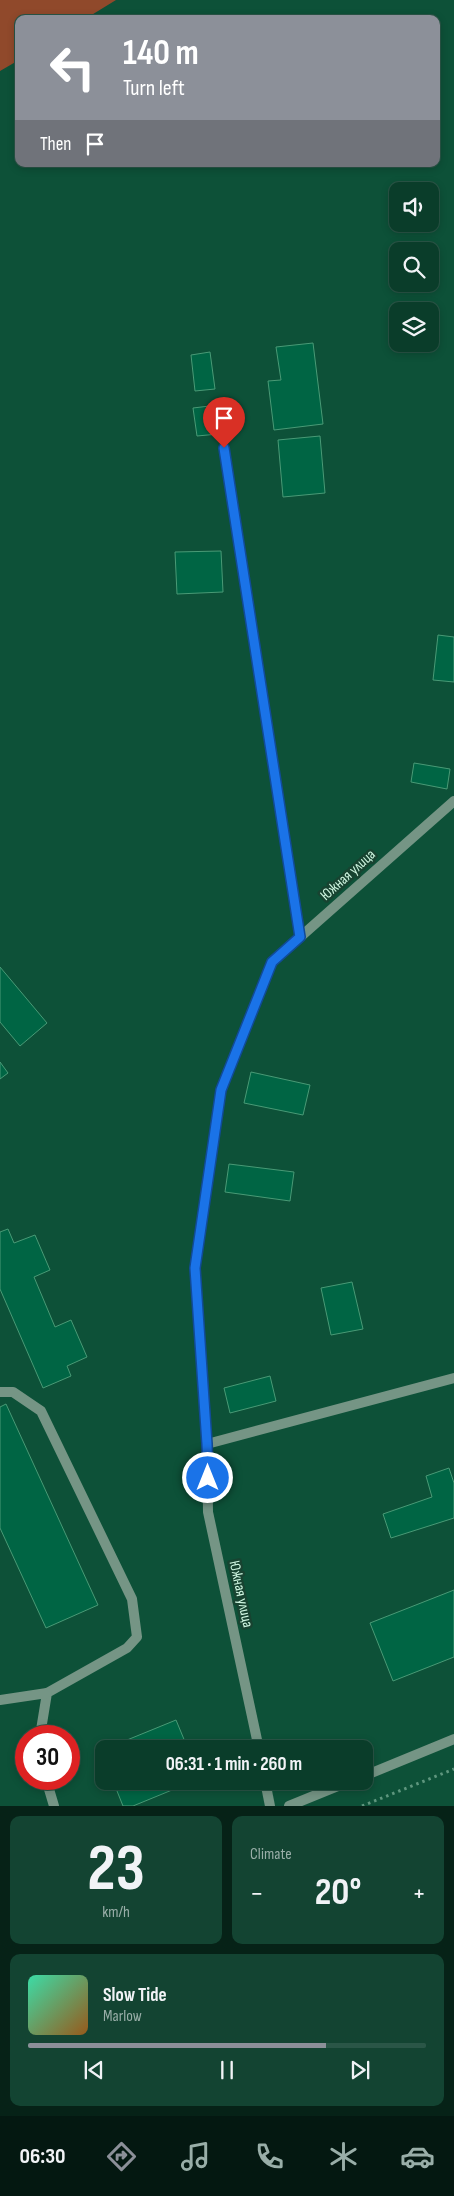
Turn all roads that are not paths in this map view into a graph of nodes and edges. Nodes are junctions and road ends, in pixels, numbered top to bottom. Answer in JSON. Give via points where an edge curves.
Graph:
{"nodes":[{"id":1,"x":224,"y":448,"type":"dead end"},
{"id":2,"x":454,"y":801,"type":"edge"},
{"id":3,"x":300,"y":937,"type":"junction"},
{"id":4,"x":454,"y":1378,"type":"edge"},
{"id":5,"x":0,"y":1392,"type":"edge"},
{"id":6,"x":207,"y":1444,"type":"junction"},
{"id":7,"x":47,"y":1693,"type":"junction"},
{"id":8,"x":0,"y":1700,"type":"edge"},
{"id":9,"x":42,"y":1725,"type":"edge"},
{"id":10,"x":454,"y":1739,"type":"edge"},
{"id":11,"x":257,"y":1740,"type":"edge"},
{"id":12,"x":373,"y":1772,"type":"edge"},
{"id":13,"x":49,"y":1790,"type":"edge"},
{"id":14,"x":267,"y":1790,"type":"edge"},
{"id":15,"x":328,"y":1790,"type":"edge"},
{"id":16,"x":54,"y":1806,"type":"edge"},
{"id":17,"x":270,"y":1806,"type":"edge"},
{"id":18,"x":289,"y":1806,"type":"edge"}],
"edges":[{"from":1,"to":3,"type":"street"},
{"from":2,"to":3,"type":"street","name":"Южная улица"},
{"from":3,"to":6,"type":"street","name":"Южная улица","via":[[272,962],[221,1090],[195,1268]]},
{"from":4,"to":6,"type":"street"},
{"from":5,"to":7,"type":"street","via":[[13,1392],[41,1411],[132,1599],[137,1637],[127,1648]]},
{"from":6,"to":11,"type":"street","name":"Южная улица","via":[[208,1512]]},
{"from":7,"to":8,"type":"street"},
{"from":7,"to":9,"type":"street"},
{"from":10,"to":12,"type":"street"},
{"from":13,"to":16,"type":"street"},
{"from":14,"to":17,"type":"street"},
{"from":15,"to":18,"type":"street"}]}
